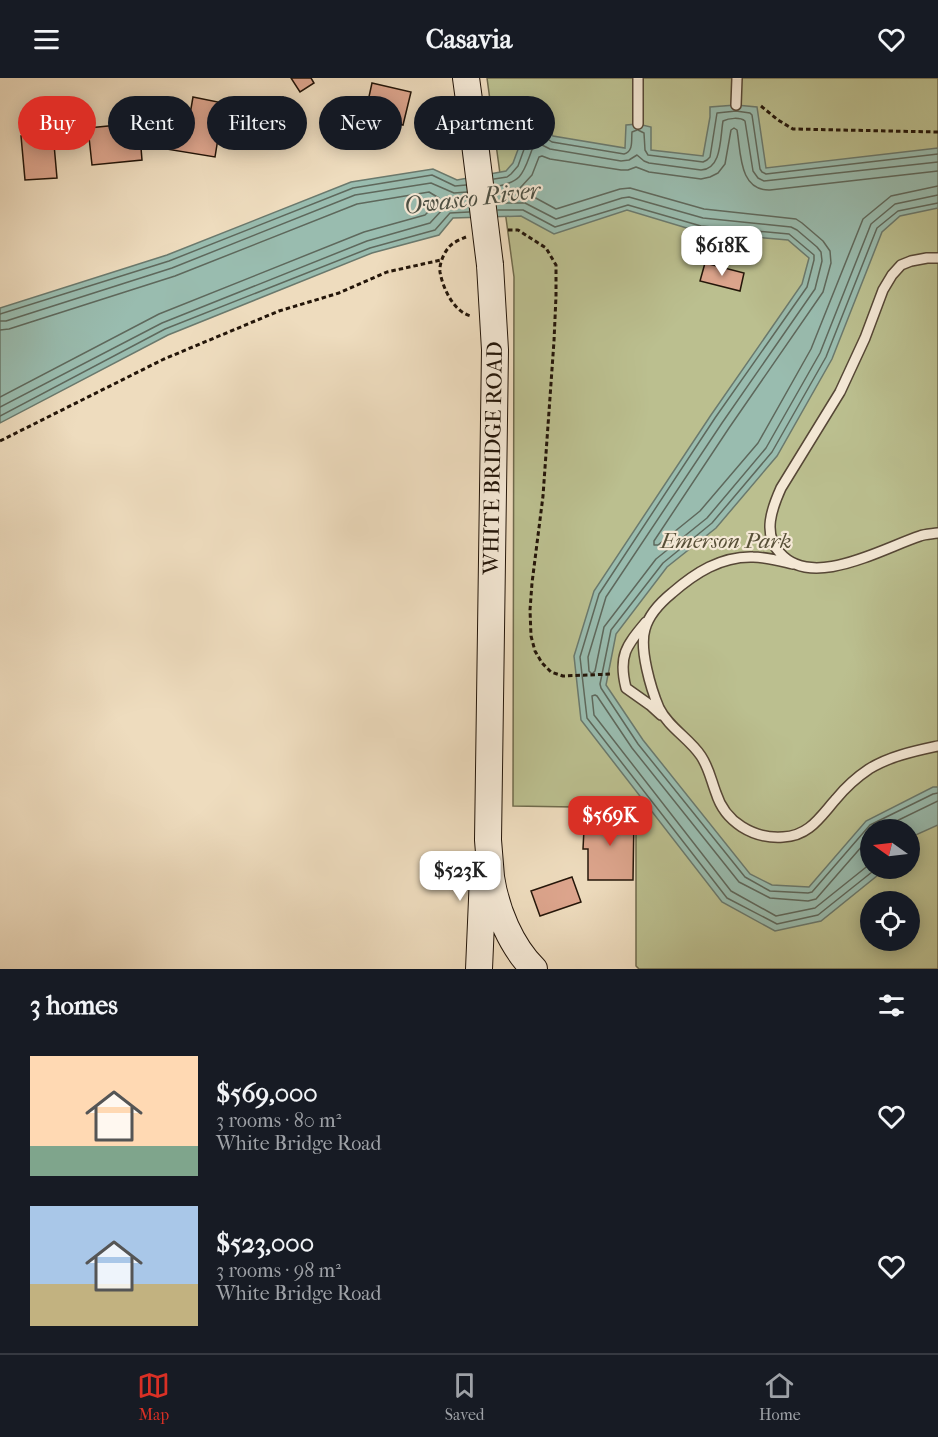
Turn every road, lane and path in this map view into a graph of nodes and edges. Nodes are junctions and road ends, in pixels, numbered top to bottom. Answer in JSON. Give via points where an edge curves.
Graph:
{"nodes":[{"id":1,"x":466,"y":78,"type":"edge"},
{"id":2,"x":638,"y":78,"type":"edge"},
{"id":3,"x":737,"y":78,"type":"edge"},
{"id":4,"x":736,"y":105,"type":"dead end"},
{"id":5,"x":760,"y":106,"type":"dead end"},
{"id":6,"x":638,"y":124,"type":"dead end"},
{"id":7,"x":938,"y":132,"type":"edge"},
{"id":8,"x":507,"y":230,"type":"dead end"},
{"id":9,"x":468,"y":236,"type":"dead end"},
{"id":10,"x":938,"y":258,"type":"edge"},
{"id":11,"x":441,"y":260,"type":"junction"},
{"id":12,"x":494,"y":320,"type":"junction"},
{"id":13,"x":0,"y":441,"type":"edge"},
{"id":14,"x":938,"y":533,"type":"edge"},
{"id":15,"x":793,"y":564,"type":"junction"},
{"id":16,"x":653,"y":613,"type":"junction"},
{"id":17,"x":623,"y":673,"type":"junction"},
{"id":18,"x":665,"y":719,"type":"junction"},
{"id":19,"x":938,"y":746,"type":"edge"},
{"id":20,"x":489,"y":840,"type":"junction"},
{"id":21,"x":479,"y":969,"type":"edge"},
{"id":22,"x":534,"y":969,"type":"edge"}],
"edges":[{"from":1,"to":12,"type":"main road","name":"WHITE BRIDGE ROAD","bridge":true},
{"from":2,"to":6,"type":"lane"},
{"from":3,"to":4,"type":"lane"},
{"from":5,"to":7,"type":"path","via":[[793,129]]},
{"from":8,"to":17,"type":"path","via":[[518,230],[546,248],[556,265],[531,636],[535,651],[551,672],[563,676]]},
{"from":9,"to":11,"type":"path","via":[[449,246]]},
{"from":10,"to":15,"type":"lane","via":[[911,261],[891,275],[840,392],[781,488],[769,532],[775,548]]},
{"from":11,"to":12,"type":"path","via":[[445,288],[454,304],[463,314]]},
{"from":11,"to":13,"type":"path","via":[[387,272],[164,358]]},
{"from":12,"to":20,"type":"main road","name":"WHITE BRIDGE ROAD"},
{"from":14,"to":15,"type":"lane","via":[[921,535],[832,566]]},
{"from":15,"to":16,"type":"lane","via":[[753,557],[717,563],[683,583]]},
{"from":16,"to":17,"type":"lane","via":[[628,645]]},
{"from":16,"to":18,"type":"lane","via":[[644,629],[645,665]]},
{"from":17,"to":18,"type":"lane","via":[[626,688]]},
{"from":18,"to":19,"type":"lane","via":[[700,754],[724,811],[753,834],[768,837],[796,835],[809,829],[869,769],[895,757]]},
{"from":20,"to":21,"type":"main road","name":"WHITE BRIDGE ROAD"},
{"from":20,"to":22,"type":"main road","name":"WHITE BRIDGE ROAD","via":[[492,879],[500,911],[518,949]]}]}
